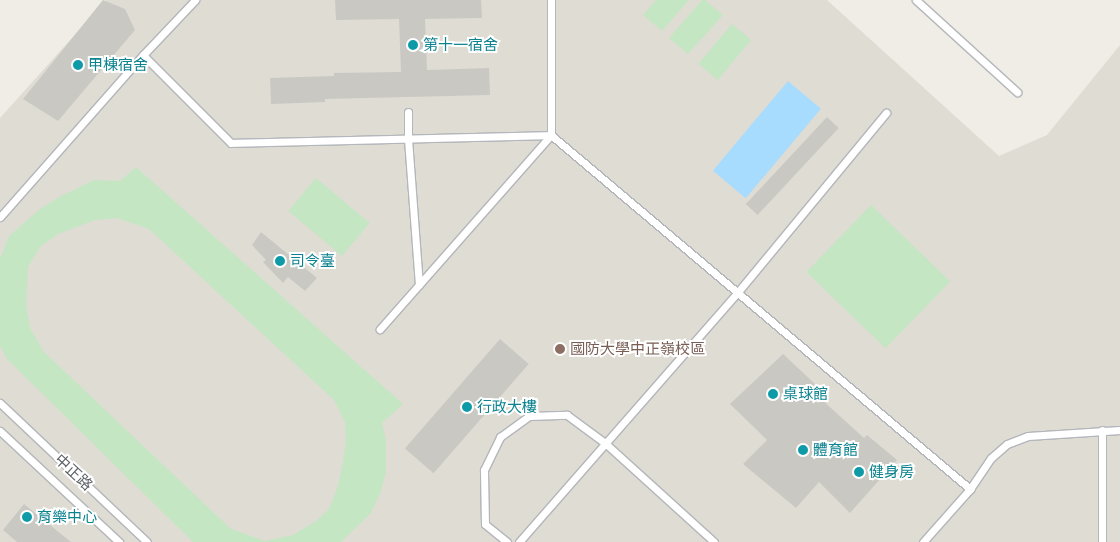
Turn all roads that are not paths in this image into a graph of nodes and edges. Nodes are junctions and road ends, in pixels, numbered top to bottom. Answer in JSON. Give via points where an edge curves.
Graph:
{"nodes":[{"id":1,"x":195,"y":0,"type":"edge"},
{"id":2,"x":551,"y":0,"type":"edge"},
{"id":3,"x":916,"y":0,"type":"edge"},
{"id":4,"x":143,"y":55,"type":"junction"},
{"id":5,"x":1017,"y":92,"type":"dead end"},
{"id":6,"x":408,"y":112,"type":"dead end"},
{"id":7,"x":886,"y":113,"type":"dead end"},
{"id":8,"x":551,"y":135,"type":"junction"},
{"id":9,"x":408,"y":139,"type":"junction"},
{"id":10,"x":0,"y":217,"type":"edge"},
{"id":11,"x":419,"y":285,"type":"junction"},
{"id":12,"x":737,"y":293,"type":"junction"},
{"id":13,"x":380,"y":329,"type":"dead end"},
{"id":14,"x":0,"y":403,"type":"edge"},
{"id":15,"x":1102,"y":430,"type":"junction"},
{"id":16,"x":1120,"y":430,"type":"edge"},
{"id":17,"x":0,"y":431,"type":"edge"},
{"id":18,"x":605,"y":443,"type":"junction"},
{"id":19,"x":970,"y":488,"type":"junction"},
{"id":20,"x":118,"y":542,"type":"edge"},
{"id":21,"x":147,"y":542,"type":"edge"},
{"id":22,"x":507,"y":542,"type":"edge"},
{"id":23,"x":518,"y":542,"type":"edge"},
{"id":24,"x":714,"y":542,"type":"edge"},
{"id":25,"x":923,"y":542,"type":"edge"},
{"id":26,"x":1102,"y":542,"type":"edge"}],
"edges":[{"from":1,"to":4,"type":"lane"},
{"from":2,"to":8,"type":"lane"},
{"from":3,"to":5,"type":"lane"},
{"from":4,"to":9,"type":"lane","via":[[231,143]]},
{"from":4,"to":10,"type":"lane"},
{"from":6,"to":9,"type":"lane"},
{"from":7,"to":12,"type":"lane"},
{"from":8,"to":9,"type":"lane"},
{"from":8,"to":11,"type":"lane"},
{"from":8,"to":12,"type":"lane"},
{"from":9,"to":11,"type":"lane"},
{"from":11,"to":13,"type":"lane"},
{"from":12,"to":18,"type":"lane"},
{"from":12,"to":19,"type":"lane"},
{"from":14,"to":21,"type":"lane","name":"中正路"},
{"from":15,"to":16,"type":"lane"},
{"from":15,"to":19,"type":"lane","via":[[1028,436],[1007,444],[991,458]]},
{"from":15,"to":26,"type":"lane"},
{"from":17,"to":20,"type":"lane","name":"中正路"},
{"from":18,"to":22,"type":"lane","via":[[567,415],[529,416],[500,437],[484,470],[485,524]]},
{"from":18,"to":23,"type":"lane"},
{"from":18,"to":24,"type":"lane"},
{"from":19,"to":25,"type":"lane"}]}
